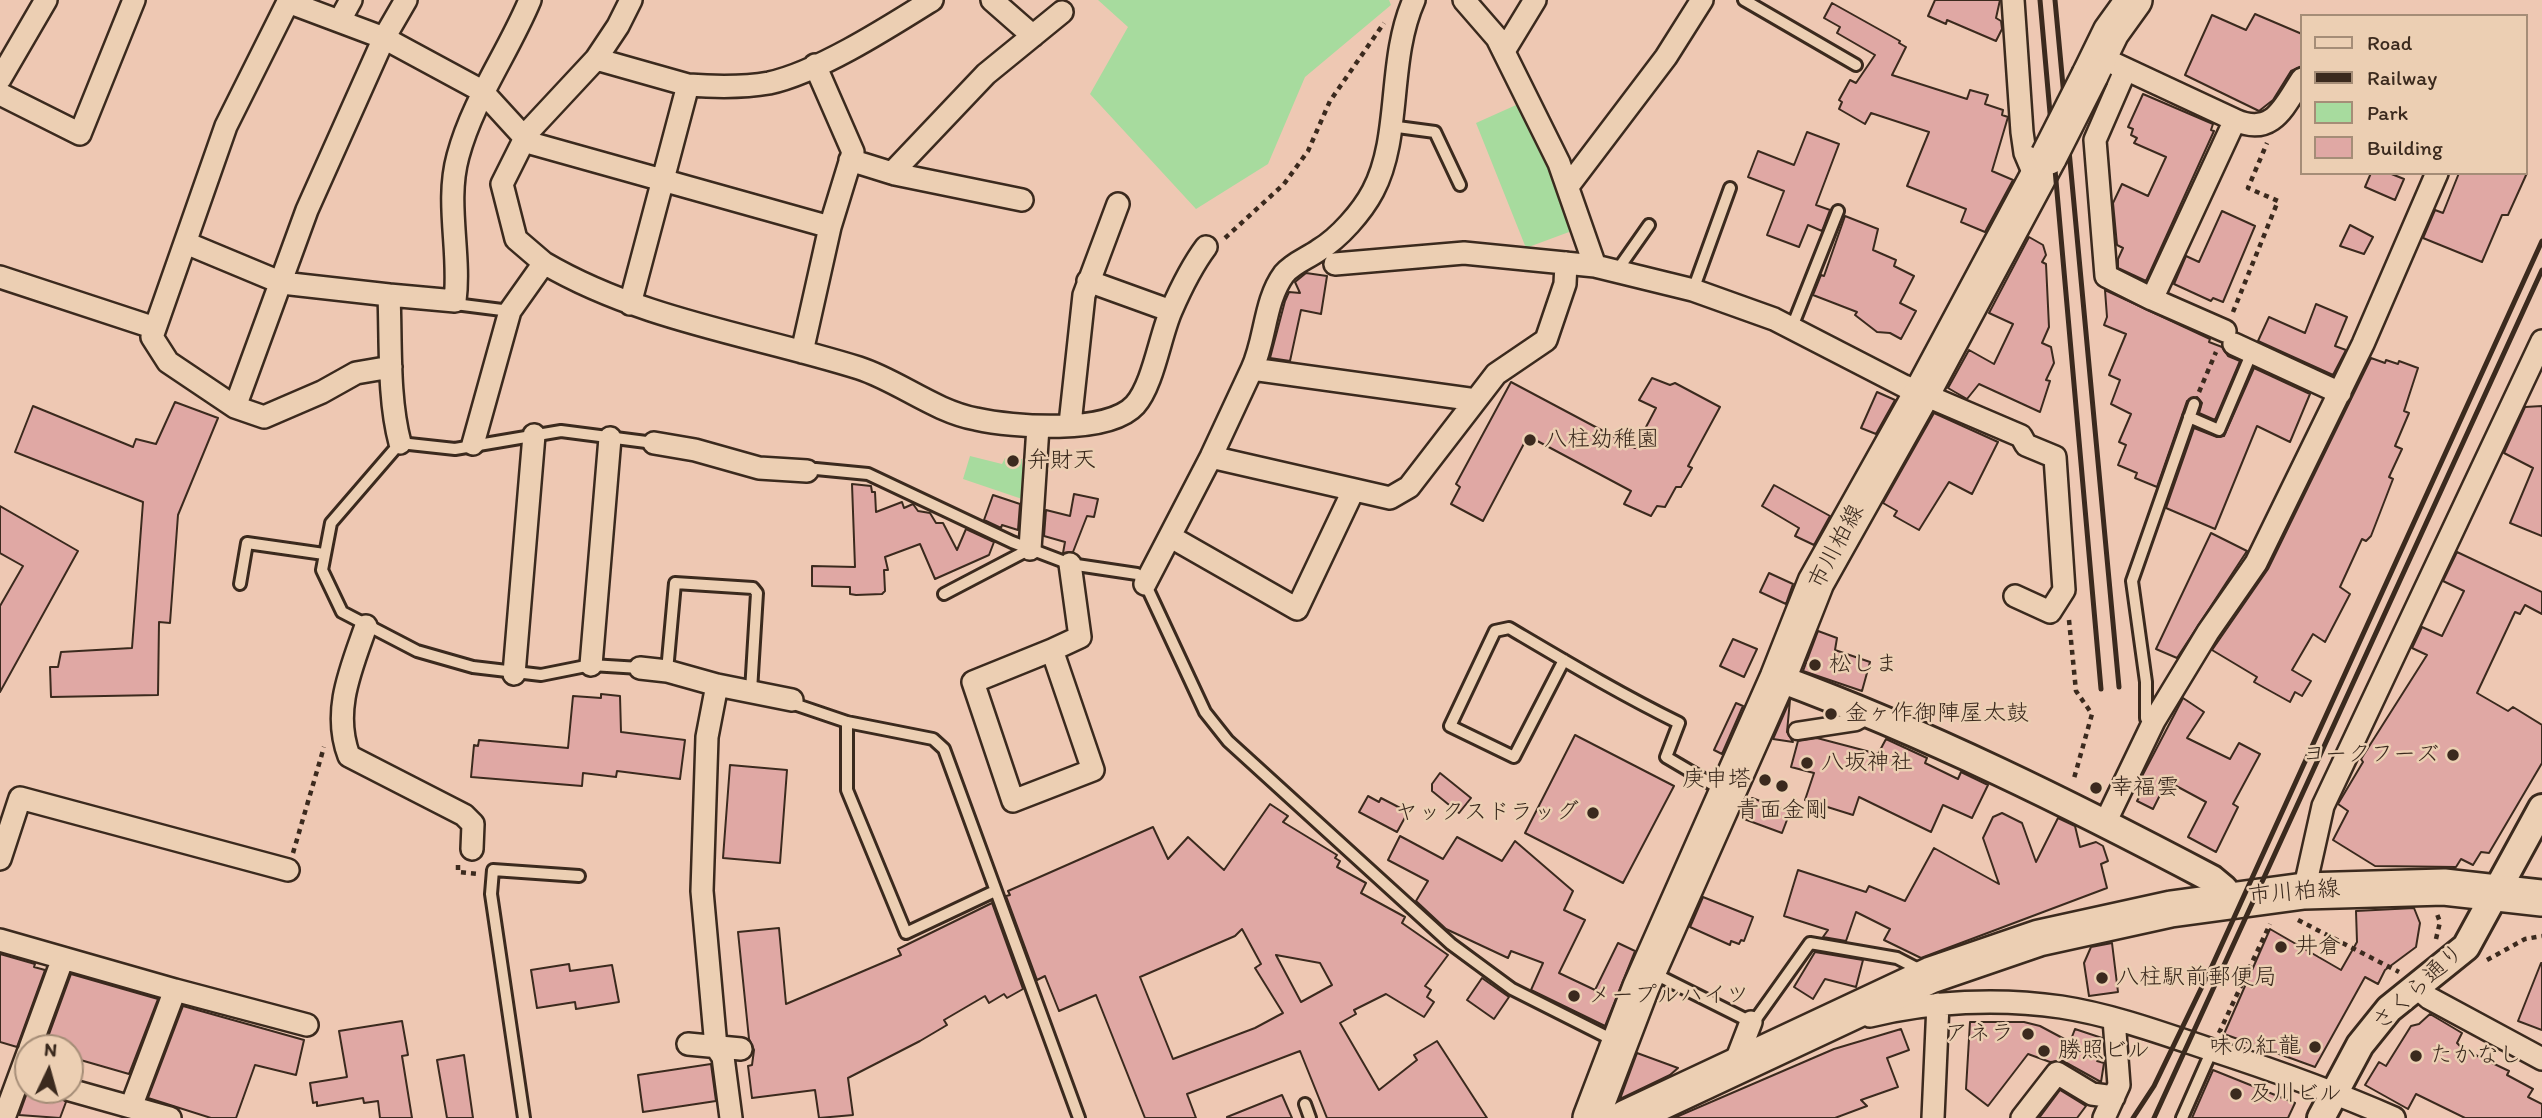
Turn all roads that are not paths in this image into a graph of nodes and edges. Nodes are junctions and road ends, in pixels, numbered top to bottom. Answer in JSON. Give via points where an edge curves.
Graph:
{"nodes":[{"id":1,"x":46,"y":0,"type":"edge"},
{"id":2,"x":134,"y":0,"type":"edge"},
{"id":3,"x":351,"y":0,"type":"edge"},
{"id":4,"x":406,"y":0,"type":"edge"},
{"id":5,"x":530,"y":0,"type":"edge"},
{"id":6,"x":631,"y":0,"type":"edge"},
{"id":7,"x":932,"y":0,"type":"edge"},
{"id":8,"x":992,"y":0,"type":"edge"},
{"id":9,"x":1414,"y":0,"type":"edge"},
{"id":10,"x":1464,"y":0,"type":"edge"},
{"id":11,"x":1535,"y":0,"type":"edge"},
{"id":12,"x":1702,"y":0,"type":"edge"},
{"id":13,"x":1744,"y":0,"type":"edge"},
{"id":14,"x":2013,"y":0,"type":"edge"},
{"id":15,"x":2134,"y":0,"type":"edge"},
{"id":16,"x":286,"y":1,"type":"edge"},
{"id":17,"x":1062,"y":12,"type":"dead end"},
{"id":18,"x":340,"y":20,"type":"junction"},
{"id":19,"x":1033,"y":36,"type":"junction"},
{"id":20,"x":384,"y":38,"type":"junction"},
{"id":21,"x":1504,"y":51,"type":"junction"},
{"id":22,"x":596,"y":59,"type":"junction"},
{"id":23,"x":815,"y":65,"type":"junction"},
{"id":24,"x":1856,"y":65,"type":"dead end"},
{"id":25,"x":2105,"y":68,"type":"junction"},
{"id":26,"x":0,"y":79,"type":"edge"},
{"id":27,"x":2300,"y":82,"type":"edge"},
{"id":28,"x":688,"y":85,"type":"junction"},
{"id":29,"x":482,"y":91,"type":"junction"},
{"id":30,"x":0,"y":94,"type":"edge"},
{"id":31,"x":2235,"y":120,"type":"junction"},
{"id":32,"x":1390,"y":126,"type":"junction"},
{"id":33,"x":524,"y":139,"type":"junction"},
{"id":34,"x":850,"y":160,"type":"junction"},
{"id":35,"x":2042,"y":167,"type":"junction"},
{"id":36,"x":892,"y":173,"type":"junction"},
{"id":37,"x":2436,"y":175,"type":"edge"},
{"id":38,"x":663,"y":180,"type":"junction"},
{"id":39,"x":1569,"y":184,"type":"junction"},
{"id":40,"x":1460,"y":185,"type":"dead end"},
{"id":41,"x":1730,"y":188,"type":"dead end"},
{"id":42,"x":1022,"y":200,"type":"dead end"},
{"id":43,"x":1118,"y":204,"type":"dead end"},
{"id":44,"x":1838,"y":211,"type":"dead end"},
{"id":45,"x":1648,"y":225,"type":"dead end"},
{"id":46,"x":830,"y":227,"type":"junction"},
{"id":47,"x":186,"y":243,"type":"junction"},
{"id":48,"x":1206,"y":247,"type":"road end"},
{"id":49,"x":544,"y":263,"type":"junction"},
{"id":50,"x":1335,"y":264,"type":"dead end"},
{"id":51,"x":1566,"y":264,"type":"junction"},
{"id":52,"x":1595,"y":266,"type":"junction"},
{"id":53,"x":1616,"y":272,"type":"junction"},
{"id":54,"x":0,"y":277,"type":"edge"},
{"id":55,"x":1087,"y":281,"type":"junction"},
{"id":56,"x":282,"y":283,"type":"junction"},
{"id":57,"x":1693,"y":290,"type":"junction"},
{"id":58,"x":389,"y":295,"type":"junction"},
{"id":59,"x":2152,"y":299,"type":"junction"},
{"id":60,"x":456,"y":301,"type":"junction"},
{"id":61,"x":630,"y":304,"type":"junction"},
{"id":62,"x":510,"y":311,"type":"junction"},
{"id":63,"x":1171,"y":311,"type":"junction"},
{"id":64,"x":1792,"y":327,"type":"junction"},
{"id":65,"x":155,"y":328,"type":"junction"},
{"id":66,"x":2542,"y":341,"type":"edge"},
{"id":67,"x":2237,"y":342,"type":"junction"},
{"id":68,"x":802,"y":352,"type":"junction"},
{"id":69,"x":391,"y":368,"type":"junction"},
{"id":70,"x":1252,"y":369,"type":"junction"},
{"id":71,"x":1922,"y":393,"type":"junction"},
{"id":72,"x":2340,"y":393,"type":"junction"},
{"id":73,"x":1476,"y":400,"type":"junction"},
{"id":74,"x":2194,"y":404,"type":"road end"},
{"id":75,"x":235,"y":407,"type":"junction"},
{"id":76,"x":2189,"y":417,"type":"junction"},
{"id":77,"x":1070,"y":424,"type":"junction"},
{"id":78,"x":1038,"y":427,"type":"junction"},
{"id":79,"x":534,"y":435,"type":"junction"},
{"id":80,"x":610,"y":438,"type":"junction"},
{"id":81,"x":400,"y":443,"type":"junction"},
{"id":82,"x":654,"y":443,"type":"joint"},
{"id":83,"x":473,"y":444,"type":"junction"},
{"id":84,"x":1212,"y":457,"type":"junction"},
{"id":85,"x":807,"y":471,"type":"joint"},
{"id":86,"x":1353,"y":491,"type":"junction"},
{"id":87,"x":1171,"y":537,"type":"junction"},
{"id":88,"x":1030,"y":549,"type":"junction"},
{"id":89,"x":324,"y":554,"type":"junction"},
{"id":90,"x":1070,"y":564,"type":"junction"},
{"id":91,"x":240,"y":584,"type":"dead end"},
{"id":92,"x":1145,"y":584,"type":"junction"},
{"id":93,"x":944,"y":594,"type":"dead end"},
{"id":94,"x":2015,"y":596,"type":"dead end"},
{"id":95,"x":366,"y":626,"type":"junction"},
{"id":96,"x":1052,"y":650,"type":"junction"},
{"id":97,"x":1564,"y":660,"type":"junction"},
{"id":98,"x":592,"y":665,"type":"junction"},
{"id":99,"x":640,"y":668,"type":"joint"},
{"id":100,"x":667,"y":671,"type":"junction"},
{"id":101,"x":514,"y":674,"type":"junction"},
{"id":102,"x":1778,"y":678,"type":"junction"},
{"id":103,"x":717,"y":685,"type":"junction"},
{"id":104,"x":751,"y":691,"type":"junction"},
{"id":105,"x":792,"y":700,"type":"joint"},
{"id":106,"x":1872,"y":713,"type":"junction"},
{"id":107,"x":847,"y":722,"type":"junction"},
{"id":108,"x":2154,"y":722,"type":"junction"},
{"id":109,"x":1797,"y":731,"type":"dead end"},
{"id":110,"x":1728,"y":793,"type":"junction"},
{"id":111,"x":2542,"y":808,"type":"edge"},
{"id":112,"x":2105,"y":823,"type":"junction"},
{"id":113,"x":472,"y":849,"type":"dead end"},
{"id":114,"x":0,"y":859,"type":"edge"},
{"id":115,"x":288,"y":870,"type":"road end"},
{"id":116,"x":579,"y":876,"type":"dead end"},
{"id":117,"x":995,"y":891,"type":"junction"},
{"id":118,"x":2495,"y":893,"type":"junction"},
{"id":119,"x":2286,"y":898,"type":"junction"},
{"id":120,"x":2542,"y":898,"type":"edge"},
{"id":121,"x":2227,"y":899,"type":"junction"},
{"id":122,"x":0,"y":940,"type":"edge"},
{"id":123,"x":63,"y":958,"type":"junction"},
{"id":124,"x":1648,"y":971,"type":"junction"},
{"id":125,"x":2406,"y":973,"type":"junction"},
{"id":126,"x":175,"y":990,"type":"junction"},
{"id":127,"x":1934,"y":990,"type":"junction"},
{"id":128,"x":2114,"y":1019,"type":"junction"},
{"id":129,"x":1751,"y":1022,"type":"junction"},
{"id":130,"x":307,"y":1026,"type":"dead end"},
{"id":131,"x":35,"y":1034,"type":"edge"},
{"id":132,"x":1619,"y":1043,"type":"junction"},
{"id":133,"x":688,"y":1044,"type":"dead end"},
{"id":134,"x":716,"y":1047,"type":"junction"},
{"id":135,"x":741,"y":1049,"type":"dead end"},
{"id":136,"x":2211,"y":1050,"type":"junction"},
{"id":137,"x":2542,"y":1059,"type":"edge"},
{"id":138,"x":1734,"y":1066,"type":"junction"},
{"id":139,"x":14,"y":1082,"type":"edge"},
{"id":140,"x":2333,"y":1092,"type":"junction"},
{"id":141,"x":84,"y":1094,"type":"edge"},
{"id":142,"x":2114,"y":1097,"type":"junction"},
{"id":143,"x":1305,"y":1104,"type":"dead end"},
{"id":144,"x":131,"y":1107,"type":"junction"},
{"id":145,"x":4,"y":1118,"type":"edge"},
{"id":146,"x":170,"y":1118,"type":"edge"},
{"id":147,"x":524,"y":1118,"type":"edge"},
{"id":148,"x":732,"y":1118,"type":"edge"},
{"id":149,"x":1079,"y":1118,"type":"edge"},
{"id":150,"x":1310,"y":1118,"type":"edge"},
{"id":151,"x":1591,"y":1118,"type":"edge"},
{"id":152,"x":1626,"y":1118,"type":"edge"},
{"id":153,"x":1933,"y":1118,"type":"edge"},
{"id":154,"x":2022,"y":1118,"type":"edge"},
{"id":155,"x":2104,"y":1118,"type":"edge"},
{"id":156,"x":2182,"y":1118,"type":"edge"},
{"id":157,"x":2321,"y":1118,"type":"edge"},
{"id":158,"x":2394,"y":1118,"type":"edge"}],
"edges":[{"from":1,"to":26,"type":"street"},
{"from":2,"to":30,"type":"street","via":[[80,134]]},
{"from":3,"to":18,"type":"street"},
{"from":4,"to":20,"type":"street"},
{"from":5,"to":29,"type":"street"},
{"from":6,"to":22,"type":"street"},
{"from":7,"to":23,"type":"street"},
{"from":8,"to":19,"type":"street"},
{"from":9,"to":32,"type":"street","via":[[1396,61]]},
{"from":10,"to":21,"type":"street"},
{"from":11,"to":21,"type":"street"},
{"from":12,"to":39,"type":"street","via":[[1666,57]]},
{"from":13,"to":24,"type":"lane"},
{"from":14,"to":35,"type":"street","via":[[2025,153]]},
{"from":15,"to":25,"type":"main road","name":"市川柏線","via":[[2111,33]]},
{"from":16,"to":18,"type":"street"},
{"from":16,"to":47,"type":"street","via":[[226,126]]},
{"from":17,"to":19,"type":"street"},
{"from":18,"to":20,"type":"street"},
{"from":19,"to":36,"type":"street","via":[[985,74]]},
{"from":20,"to":29,"type":"street"},
{"from":20,"to":56,"type":"street","via":[[334,144]]},
{"from":21,"to":39,"type":"street"},
{"from":22,"to":28,"type":"street"},
{"from":22,"to":33,"type":"street"},
{"from":23,"to":28,"type":"street","via":[[771,83],[733,88]]},
{"from":23,"to":34,"type":"street","via":[[853,152]]},
{"from":25,"to":31,"type":"street"},
{"from":25,"to":35,"type":"main road","name":"市川柏線","bridge":true},
{"from":25,"to":59,"type":"street","via":[[2095,140],[2106,276]]},
{"from":27,"to":31,"type":"street","via":[[2265,125],[2248,126]]},
{"from":28,"to":38,"type":"street"},
{"from":29,"to":33,"type":"street"},
{"from":29,"to":60,"type":"street","via":[[457,158],[453,209]]},
{"from":31,"to":59,"type":"street"},
{"from":32,"to":40,"type":"lane","via":[[1435,132]]},
{"from":32,"to":70,"type":"street","via":[[1373,192],[1338,235],[1285,272],[1272,297],[1262,348]]},
{"from":33,"to":38,"type":"street"},
{"from":33,"to":49,"type":"street","via":[[502,184],[516,239]]},
{"from":34,"to":36,"type":"street"},
{"from":34,"to":46,"type":"street"},
{"from":35,"to":71,"type":"main road","name":"市川柏線"},
{"from":36,"to":42,"type":"street"},
{"from":37,"to":72,"type":"street"},
{"from":38,"to":46,"type":"street"},
{"from":38,"to":61,"type":"street"},
{"from":39,"to":52,"type":"street"},
{"from":41,"to":57,"type":"lane"},
{"from":43,"to":55,"type":"street"},
{"from":44,"to":64,"type":"lane"},
{"from":45,"to":53,"type":"lane"},
{"from":46,"to":68,"type":"street"},
{"from":47,"to":56,"type":"street"},
{"from":47,"to":65,"type":"street"},
{"from":48,"to":63,"type":"street","via":[[1187,273]]},
{"from":49,"to":61,"type":"street","via":[[582,285]]},
{"from":49,"to":62,"type":"street"},
{"from":50,"to":51,"type":"street","via":[[1464,253]]},
{"from":51,"to":52,"type":"street"},
{"from":51,"to":73,"type":"street","via":[[1565,284],[1546,340],[1496,374]]},
{"from":52,"to":53,"type":"street"},
{"from":53,"to":57,"type":"street"},
{"from":54,"to":65,"type":"street"},
{"from":55,"to":63,"type":"street"},
{"from":55,"to":77,"type":"street"},
{"from":56,"to":58,"type":"street"},
{"from":56,"to":75,"type":"street"},
{"from":57,"to":64,"type":"street"},
{"from":58,"to":60,"type":"street"},
{"from":58,"to":69,"type":"street"},
{"from":59,"to":67,"type":"street"},
{"from":60,"to":62,"type":"lane"},
{"from":61,"to":68,"type":"street"},
{"from":62,"to":83,"type":"street"},
{"from":63,"to":77,"type":"street","via":[[1135,405],[1113,418]]},
{"from":64,"to":71,"type":"street"},
{"from":65,"to":75,"type":"street","via":[[152,337],[168,362]]},
{"from":66,"to":119,"type":"street","via":[[2323,806]]},
{"from":67,"to":72,"type":"street"},
{"from":67,"to":76,"type":"lane","via":[[2219,430]]},
{"from":68,"to":78,"type":"street","via":[[862,369],[962,416]]},
{"from":69,"to":75,"type":"street","via":[[356,373],[264,417]]},
{"from":69,"to":81,"type":"street"},
{"from":70,"to":73,"type":"street"},
{"from":70,"to":84,"type":"street"},
{"from":71,"to":94,"type":"street","via":[[2021,436],[2026,445],[2055,457],[2064,590],[2050,612]]},
{"from":71,"to":102,"type":"main road","name":"市川柏線","via":[[1816,582]]},
{"from":72,"to":108,"type":"street","via":[[2256,563]]},
{"from":73,"to":86,"type":"street","via":[[1409,487],[1390,498]]},
{"from":74,"to":76,"type":"lane"},
{"from":76,"to":108,"type":"lane","via":[[2132,581],[2146,682],[2146,718]]},
{"from":77,"to":78,"type":"street"},
{"from":78,"to":88,"type":"street"},
{"from":79,"to":80,"type":"lane","via":[[561,431]]},
{"from":79,"to":83,"type":"lane"},
{"from":79,"to":101,"type":"street"},
{"from":80,"to":82,"type":"lane"},
{"from":80,"to":98,"type":"street"},
{"from":81,"to":83,"type":"lane","via":[[456,449]]},
{"from":81,"to":89,"type":"lane","via":[[331,523]]},
{"from":82,"to":85,"type":"street","via":[[760,468]]},
{"from":84,"to":86,"type":"street"},
{"from":84,"to":87,"type":"street"},
{"from":85,"to":88,"type":"lane","via":[[868,474]]},
{"from":86,"to":87,"type":"street","via":[[1297,609]]},
{"from":87,"to":92,"type":"street"},
{"from":88,"to":90,"type":"lane"},
{"from":88,"to":93,"type":"lane"},
{"from":89,"to":91,"type":"lane","via":[[247,543]]},
{"from":89,"to":95,"type":"lane","via":[[322,570],[342,612]]},
{"from":90,"to":92,"type":"lane","via":[[1137,574]]},
{"from":90,"to":96,"type":"street","via":[[1080,637]]},
{"from":92,"to":132,"type":"lane","via":[[1205,712],[1228,741],[1451,944],[1512,989]]},
{"from":95,"to":101,"type":"lane","via":[[417,651]]},
{"from":95,"to":113,"type":"street","via":[[343,692],[344,744],[349,756],[464,815],[473,824]]},
{"from":96,"to":96,"type":"street","via":[[1093,770],[1013,802],[973,682]]},
{"from":97,"to":97,"type":"lane","via":[[1514,757],[1450,726],[1495,631],[1508,628]]},
{"from":97,"to":110,"type":"lane","via":[[1679,723],[1666,757]]},
{"from":98,"to":99,"type":"lane"},
{"from":98,"to":101,"type":"lane","via":[[541,675]]},
{"from":99,"to":100,"type":"street"},
{"from":100,"to":103,"type":"street"},
{"from":100,"to":104,"type":"lane","via":[[675,583],[752,588],[758,593]]},
{"from":102,"to":106,"type":"street"},
{"from":102,"to":110,"type":"main road","name":"市川柏線"},
{"from":103,"to":104,"type":"street"},
{"from":103,"to":134,"type":"street","via":[[707,737],[702,891]]},
{"from":104,"to":105,"type":"street"},
{"from":105,"to":107,"type":"lane"},
{"from":106,"to":109,"type":"street","via":[[1856,722]]},
{"from":106,"to":112,"type":"street"},
{"from":107,"to":117,"type":"lane","via":[[933,739],[944,749]]},
{"from":107,"to":117,"type":"lane","via":[[847,790],[906,933]]},
{"from":108,"to":112,"type":"street"},
{"from":110,"to":124,"type":"main road","name":"市川柏線"},
{"from":111,"to":118,"type":"street","name":"さくら通り"},
{"from":112,"to":121,"type":"street","via":[[2212,879],[2224,889]]},
{"from":114,"to":115,"type":"street","via":[[20,797]]},
{"from":116,"to":147,"type":"lane","via":[[493,870],[491,894]]},
{"from":117,"to":149,"type":"lane"},
{"from":118,"to":119,"type":"main road","name":"市川柏線","via":[[2444,887]]},
{"from":118,"to":120,"type":"main road","name":"市川柏線"},
{"from":118,"to":125,"type":"street","name":"さくら通り","via":[[2466,947]]},
{"from":119,"to":121,"type":"main road","name":"市川柏線"},
{"from":121,"to":127,"type":"main road","name":"市川柏線","via":[[2039,939]]},
{"from":122,"to":123,"type":"street"},
{"from":123,"to":126,"type":"street"},
{"from":123,"to":131,"type":"street"},
{"from":124,"to":129,"type":"lane"},
{"from":124,"to":132,"type":"main road","name":"市川柏線"},
{"from":125,"to":137,"type":"street","via":[[2429,998]]},
{"from":125,"to":140,"type":"street","name":"さくら通り","via":[[2389,1009],[2360,1045]]},
{"from":126,"to":130,"type":"street"},
{"from":126,"to":144,"type":"street"},
{"from":127,"to":128,"type":"street","via":[[2062,1007]]},
{"from":127,"to":129,"type":"lane","via":[[1897,958],[1810,943]]},
{"from":127,"to":138,"type":"main road","name":"市川柏線","via":[[1808,1032]]},
{"from":127,"to":153,"type":"street"},
{"from":128,"to":136,"type":"street"},
{"from":128,"to":142,"type":"street","via":[[2119,1085]]},
{"from":129,"to":138,"type":"street"},
{"from":132,"to":151,"type":"main road","name":"市川柏線"},
{"from":133,"to":134,"type":"street"},
{"from":134,"to":135,"type":"street"},
{"from":134,"to":148,"type":"street","via":[[723,1057]]},
{"from":136,"to":140,"type":"street"},
{"from":136,"to":156,"type":"lane"},
{"from":138,"to":152,"type":"main road","name":"市川柏線"},
{"from":139,"to":145,"type":"street"},
{"from":140,"to":157,"type":"street","name":"さくら通り"},
{"from":140,"to":158,"type":"street"},
{"from":141,"to":144,"type":"street"},
{"from":142,"to":154,"type":"street","via":[[2092,1094],[2057,1073]]},
{"from":142,"to":155,"type":"street"},
{"from":143,"to":150,"type":"lane"},
{"from":144,"to":146,"type":"street"}]}
